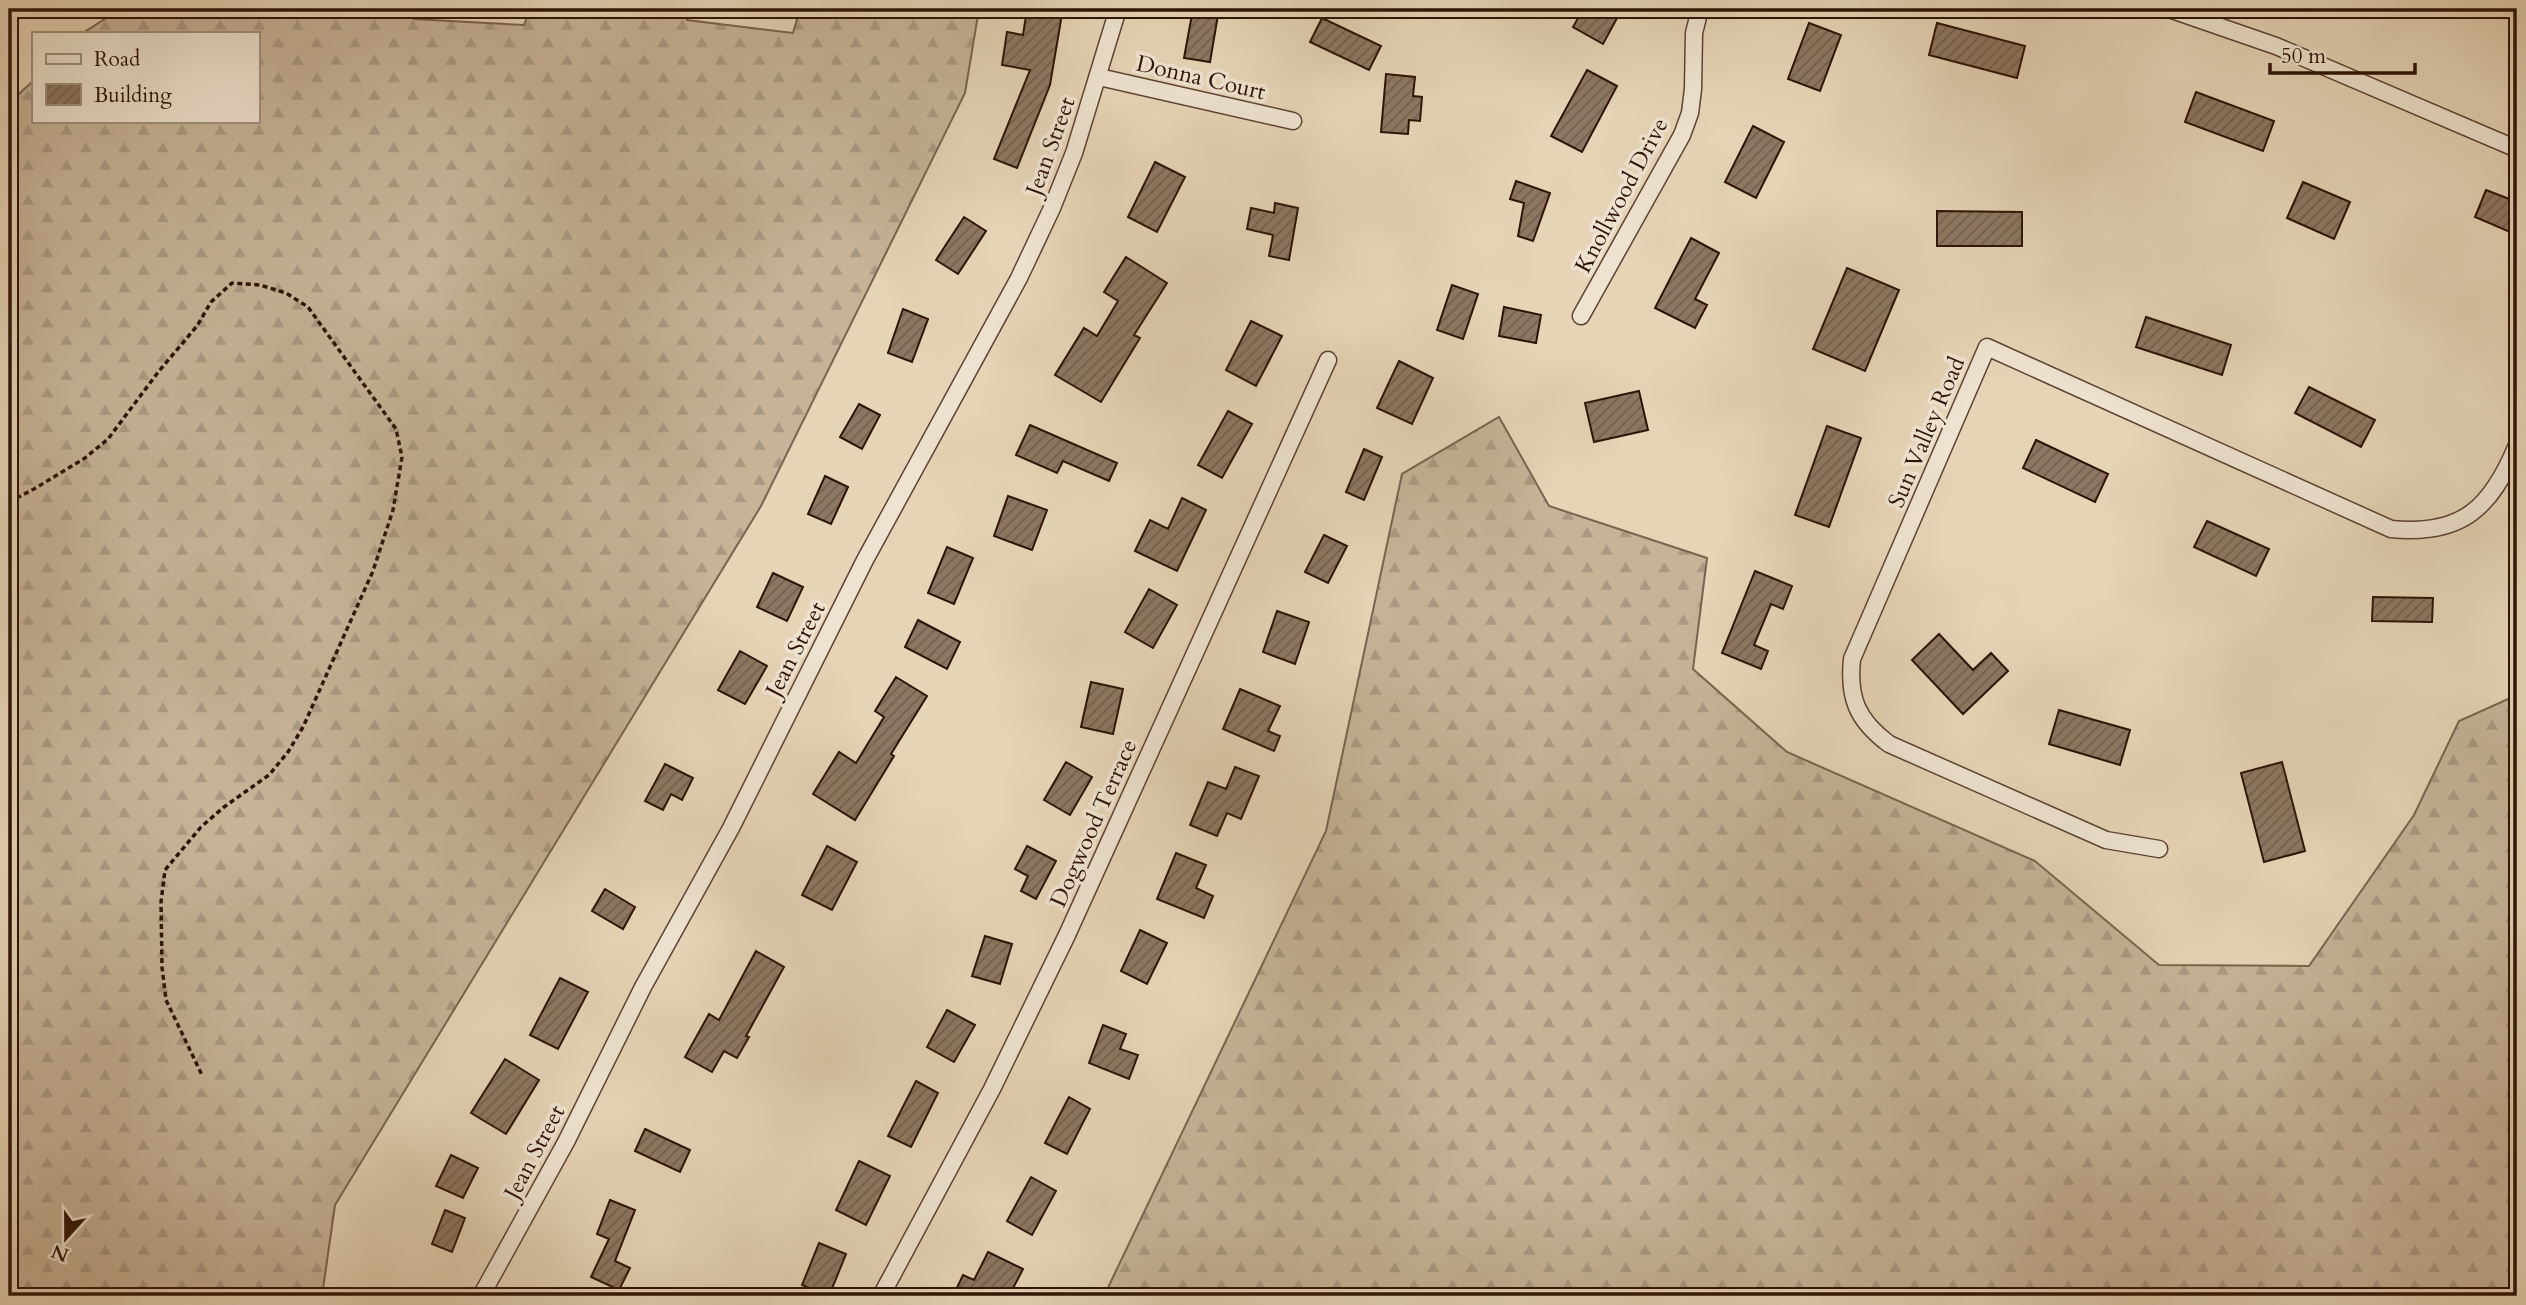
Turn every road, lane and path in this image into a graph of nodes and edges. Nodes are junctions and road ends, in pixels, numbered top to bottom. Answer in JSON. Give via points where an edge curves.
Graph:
{"nodes":[{"id":1,"x":1118,"y":9,"type":"edge"},
{"id":2,"x":1700,"y":9,"type":"edge"},
{"id":3,"x":2169,"y":9,"type":"edge"},
{"id":4,"x":1099,"y":77,"type":"junction"},
{"id":5,"x":1293,"y":121,"type":"dead end"},
{"id":6,"x":2517,"y":149,"type":"edge"},
{"id":7,"x":1581,"y":316,"type":"dead end"},
{"id":8,"x":1328,"y":360,"type":"dead end"},
{"id":9,"x":2517,"y":445,"type":"edge"},
{"id":10,"x":9,"y":502,"type":"edge"},
{"id":11,"x":2159,"y":849,"type":"dead end"},
{"id":12,"x":202,"y":1075,"type":"dead end"},
{"id":13,"x":481,"y":1296,"type":"edge"},
{"id":14,"x":881,"y":1296,"type":"edge"}],
"edges":[{"from":1,"to":4,"type":"street","name":"Jean Street"},
{"from":2,"to":7,"type":"street","name":"Knollwood Drive","via":[[1694,33],[1690,113],[1682,135]]},
{"from":3,"to":6,"type":"street","via":[[2276,46]]},
{"from":4,"to":5,"type":"street","name":"Donna Court"},
{"from":4,"to":13,"type":"street","name":"Jean Street","via":[[1052,208],[1019,278],[865,561],[731,828]]},
{"from":8,"to":14,"type":"street","name":"Dogwood Terrace","via":[[1067,935],[992,1089]]},
{"from":9,"to":11,"type":"street","name":"Sun Valley Road","via":[[2504,477],[2475,510],[2436,528],[2391,529],[1987,347],[1853,659],[1853,699],[1861,718],[1889,744],[2106,841]]},
{"from":10,"to":12,"type":"path","via":[[85,458],[108,439],[211,302],[232,284],[260,285],[286,293],[308,307],[396,429],[402,457],[393,510],[363,596],[303,727],[269,775],[201,827],[165,870],[162,967],[166,1000]]}]}
